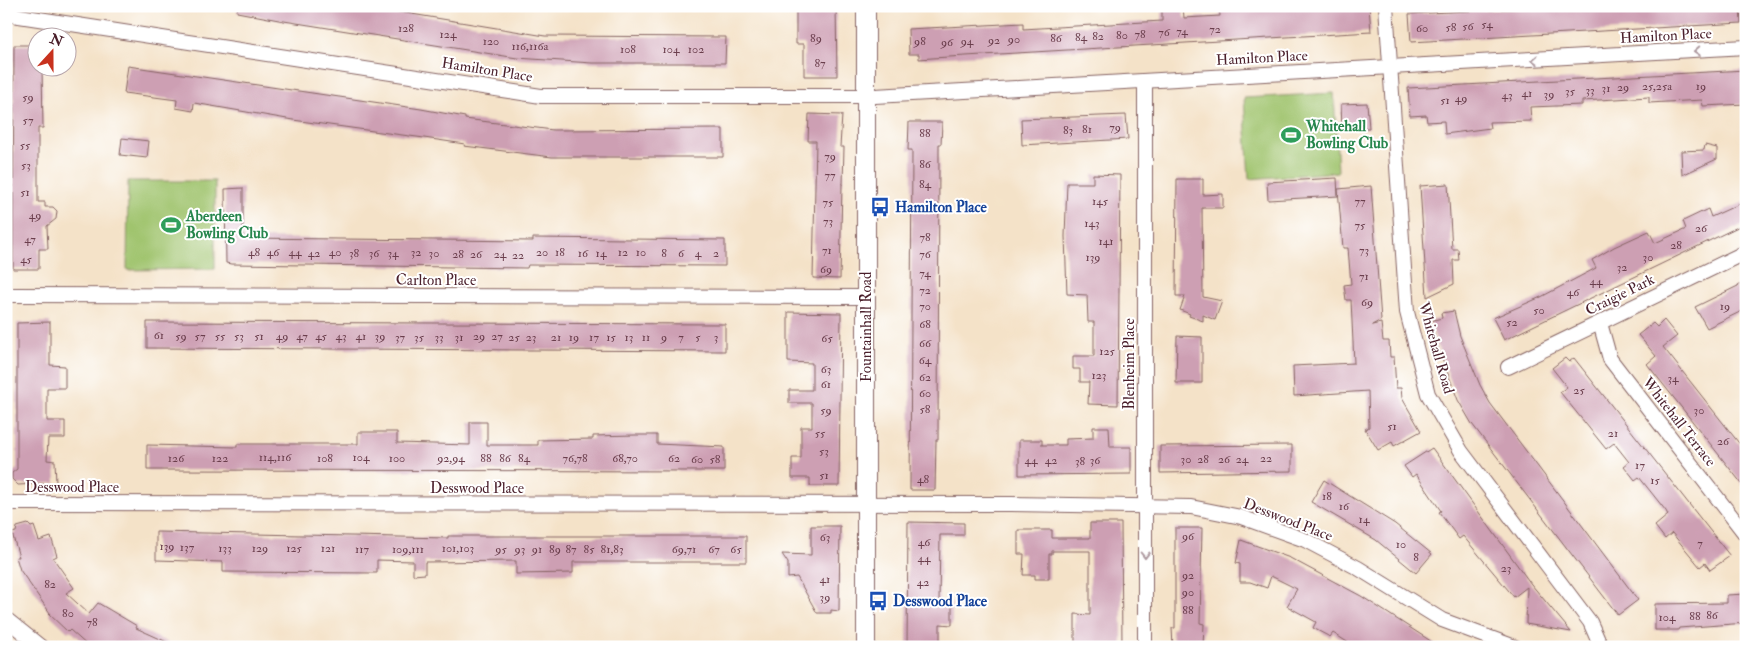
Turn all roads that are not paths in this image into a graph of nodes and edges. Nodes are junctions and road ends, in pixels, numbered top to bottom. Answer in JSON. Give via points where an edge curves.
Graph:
{"nodes":[{"id":1,"x":866,"y":6,"type":"edge"},
{"id":2,"x":1386,"y":6,"type":"edge"},
{"id":3,"x":6,"y":14,"type":"edge"},
{"id":4,"x":1746,"y":47,"type":"edge"},
{"id":5,"x":1389,"y":68,"type":"junction"},
{"id":6,"x":1145,"y":81,"type":"junction"},
{"id":7,"x":866,"y":97,"type":"junction"},
{"id":8,"x":1746,"y":252,"type":"edge"},
{"id":9,"x":6,"y":295,"type":"edge"},
{"id":10,"x":866,"y":297,"type":"junction"},
{"id":11,"x":1600,"y":323,"type":"junction"},
{"id":12,"x":1508,"y":367,"type":"dead end"},
{"id":13,"x":6,"y":503,"type":"edge"},
{"id":14,"x":866,"y":505,"type":"junction"},
{"id":15,"x":1145,"y":507,"type":"junction"},
{"id":16,"x":1746,"y":535,"type":"edge"},
{"id":17,"x":6,"y":619,"type":"edge"},
{"id":18,"x":41,"y":647,"type":"edge"},
{"id":19,"x":866,"y":647,"type":"edge"},
{"id":20,"x":1145,"y":647,"type":"edge"},
{"id":21,"x":1515,"y":647,"type":"edge"},
{"id":22,"x":1601,"y":647,"type":"edge"}],
"edges":[{"from":1,"to":7,"type":"street","name":"Fountainhall Road"},
{"from":2,"to":5,"type":"street","name":"Whitehall Road"},
{"from":3,"to":7,"type":"street","name":"Hamilton Place","via":[[541,96]]},
{"from":4,"to":5,"type":"street","name":"Hamilton Place","one_way":true},
{"from":5,"to":6,"type":"street","name":"Hamilton Place"},
{"from":5,"to":22,"type":"street","name":"Whitehall Road","via":[[1406,312],[1428,394],[1461,450],[1590,622]]},
{"from":6,"to":7,"type":"street","name":"Hamilton Place"},
{"from":6,"to":15,"type":"street","name":"Blenheim Place"},
{"from":7,"to":10,"type":"street","name":"Fountainhall Road"},
{"from":8,"to":11,"type":"street","name":"Craigie Park"},
{"from":9,"to":10,"type":"street","name":"Carlton Place"},
{"from":10,"to":14,"type":"street","name":"Fountainhall Road"},
{"from":11,"to":12,"type":"street","name":"Craigie Park"},
{"from":11,"to":16,"type":"street","name":"Whitehall Terrace","via":[[1610,359]]},
{"from":13,"to":14,"type":"street","name":"Desswood Place"},
{"from":14,"to":15,"type":"street","name":"Desswood Place"},
{"from":14,"to":19,"type":"street","name":"Fountainhall Road"},
{"from":15,"to":20,"type":"street","name":"Blenheim Place","one_way":true},
{"from":15,"to":21,"type":"street","name":"Desswood Place","via":[[1191,507],[1241,517],[1305,540],[1358,568],[1442,620]]},
{"from":17,"to":18,"type":"street"}]}
